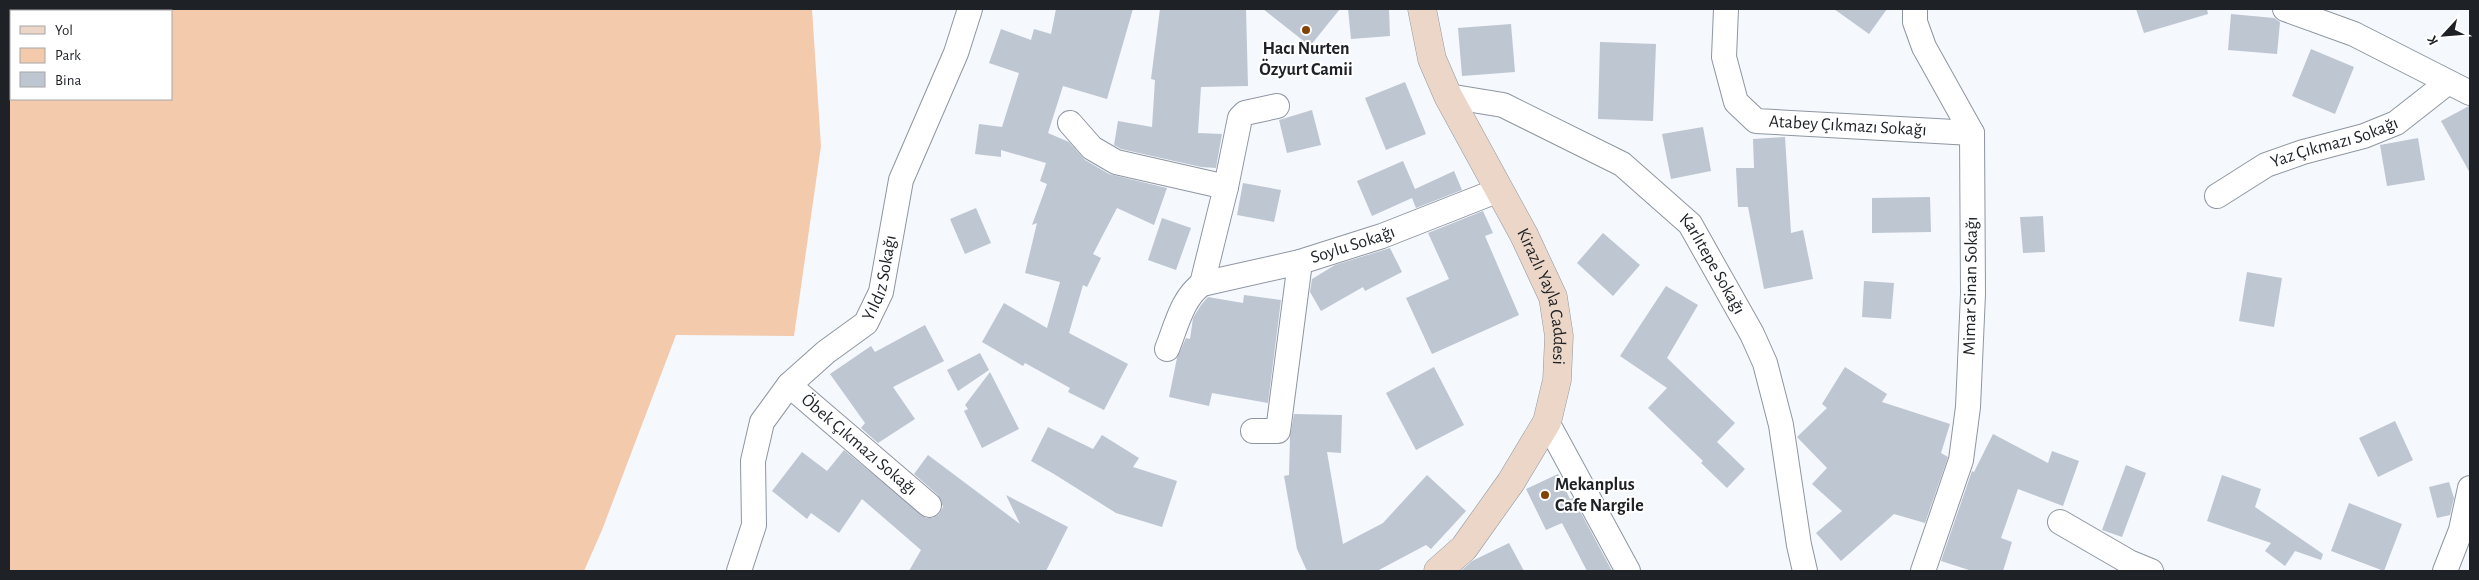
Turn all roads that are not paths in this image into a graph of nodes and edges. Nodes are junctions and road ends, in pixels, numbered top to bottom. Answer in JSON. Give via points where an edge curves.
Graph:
{"nodes":[{"id":1,"x":970,"y":9,"type":"edge"},
{"id":2,"x":1422,"y":9,"type":"edge"},
{"id":3,"x":1726,"y":9,"type":"edge"},
{"id":4,"x":1915,"y":9,"type":"edge"},
{"id":5,"x":2285,"y":9,"type":"edge"},
{"id":6,"x":2447,"y":83,"type":"junction"},
{"id":7,"x":2470,"y":93,"type":"edge"},
{"id":8,"x":1448,"y":96,"type":"junction"},
{"id":9,"x":1277,"y":106,"type":"dead end"},
{"id":10,"x":1070,"y":123,"type":"dead end"},
{"id":11,"x":1972,"y":133,"type":"junction"},
{"id":12,"x":1226,"y":187,"type":"junction"},
{"id":13,"x":1499,"y":190,"type":"junction"},
{"id":14,"x":2218,"y":196,"type":"dead end"},
{"id":15,"x":1300,"y":262,"type":"junction"},
{"id":16,"x":1202,"y":284,"type":"junction"},
{"id":17,"x":1167,"y":349,"type":"dead end"},
{"id":18,"x":789,"y":385,"type":"junction"},
{"id":19,"x":1547,"y":422,"type":"junction"},
{"id":20,"x":1253,"y":431,"type":"dead end"},
{"id":21,"x":2470,"y":488,"type":"edge"},
{"id":22,"x":929,"y":505,"type":"dead end"},
{"id":23,"x":2060,"y":522,"type":"dead end"},
{"id":24,"x":739,"y":571,"type":"edge"},
{"id":25,"x":1438,"y":571,"type":"edge"},
{"id":26,"x":1628,"y":571,"type":"edge"},
{"id":27,"x":1805,"y":571,"type":"edge"},
{"id":28,"x":1923,"y":571,"type":"edge"},
{"id":29,"x":2151,"y":571,"type":"edge"},
{"id":30,"x":2445,"y":571,"type":"edge"}],
"edges":[{"from":1,"to":18,"type":"street","name":"Yıldız Sokağı","via":[[956,53],[901,180],[881,292],[866,323]]},
{"from":2,"to":8,"type":"main road","name":"Kirazlı Yayla Caddesi","via":[[1432,59]]},
{"from":3,"to":11,"type":"street","name":"Atabey Çıkmazı Sokağı","via":[[1724,57],[1736,102],[1756,121]]},
{"from":4,"to":11,"type":"street","name":"Mimar Sinan Sokağı","via":[[1915,22],[1924,47]]},
{"from":5,"to":6,"type":"street","via":[[2354,34]]},
{"from":6,"to":7,"type":"street"},
{"from":6,"to":14,"type":"street","name":"Yaz Çıkmazı Sokağı","via":[[2396,123],[2266,166]]},
{"from":8,"to":13,"type":"main road","name":"Kirazlı Yayla Caddesi"},
{"from":8,"to":27,"type":"street","name":"Karlıtepe Sokağı","via":[[1503,105],[1622,164],[1690,224],[1766,363],[1781,426]]},
{"from":9,"to":12,"type":"street","via":[[1245,113],[1240,118]]},
{"from":10,"to":12,"type":"street","via":[[1092,148],[1116,162]]},
{"from":11,"to":28,"type":"street","name":"Mimar Sinan Sokağı","via":[[1974,294],[1968,408],[1961,460]]},
{"from":12,"to":16,"type":"street"},
{"from":13,"to":15,"type":"street","name":"Soylu Sokağı","via":[[1382,236]]},
{"from":13,"to":19,"type":"main road","name":"Kirazlı Yayla Caddesi","via":[[1552,297],[1559,336],[1557,380]]},
{"from":15,"to":16,"type":"street","name":"Soylu Sokağı"},
{"from":15,"to":20,"type":"street","via":[[1278,431]]},
{"from":16,"to":17,"type":"street","via":[[1193,290],[1186,302]]},
{"from":18,"to":22,"type":"street","name":"Öbek Çıkmazı Sokağı"},
{"from":18,"to":24,"type":"street","name":"Yıldız Sokağı","via":[[762,422],[753,461],[754,525]]},
{"from":19,"to":25,"type":"main road","name":"Kirazlı Yayla Caddesi","via":[[1512,482],[1464,548]]},
{"from":19,"to":26,"type":"street"},
{"from":21,"to":30,"type":"street","via":[[2460,530]]},
{"from":23,"to":29,"type":"street","via":[[2129,562]]}]}
